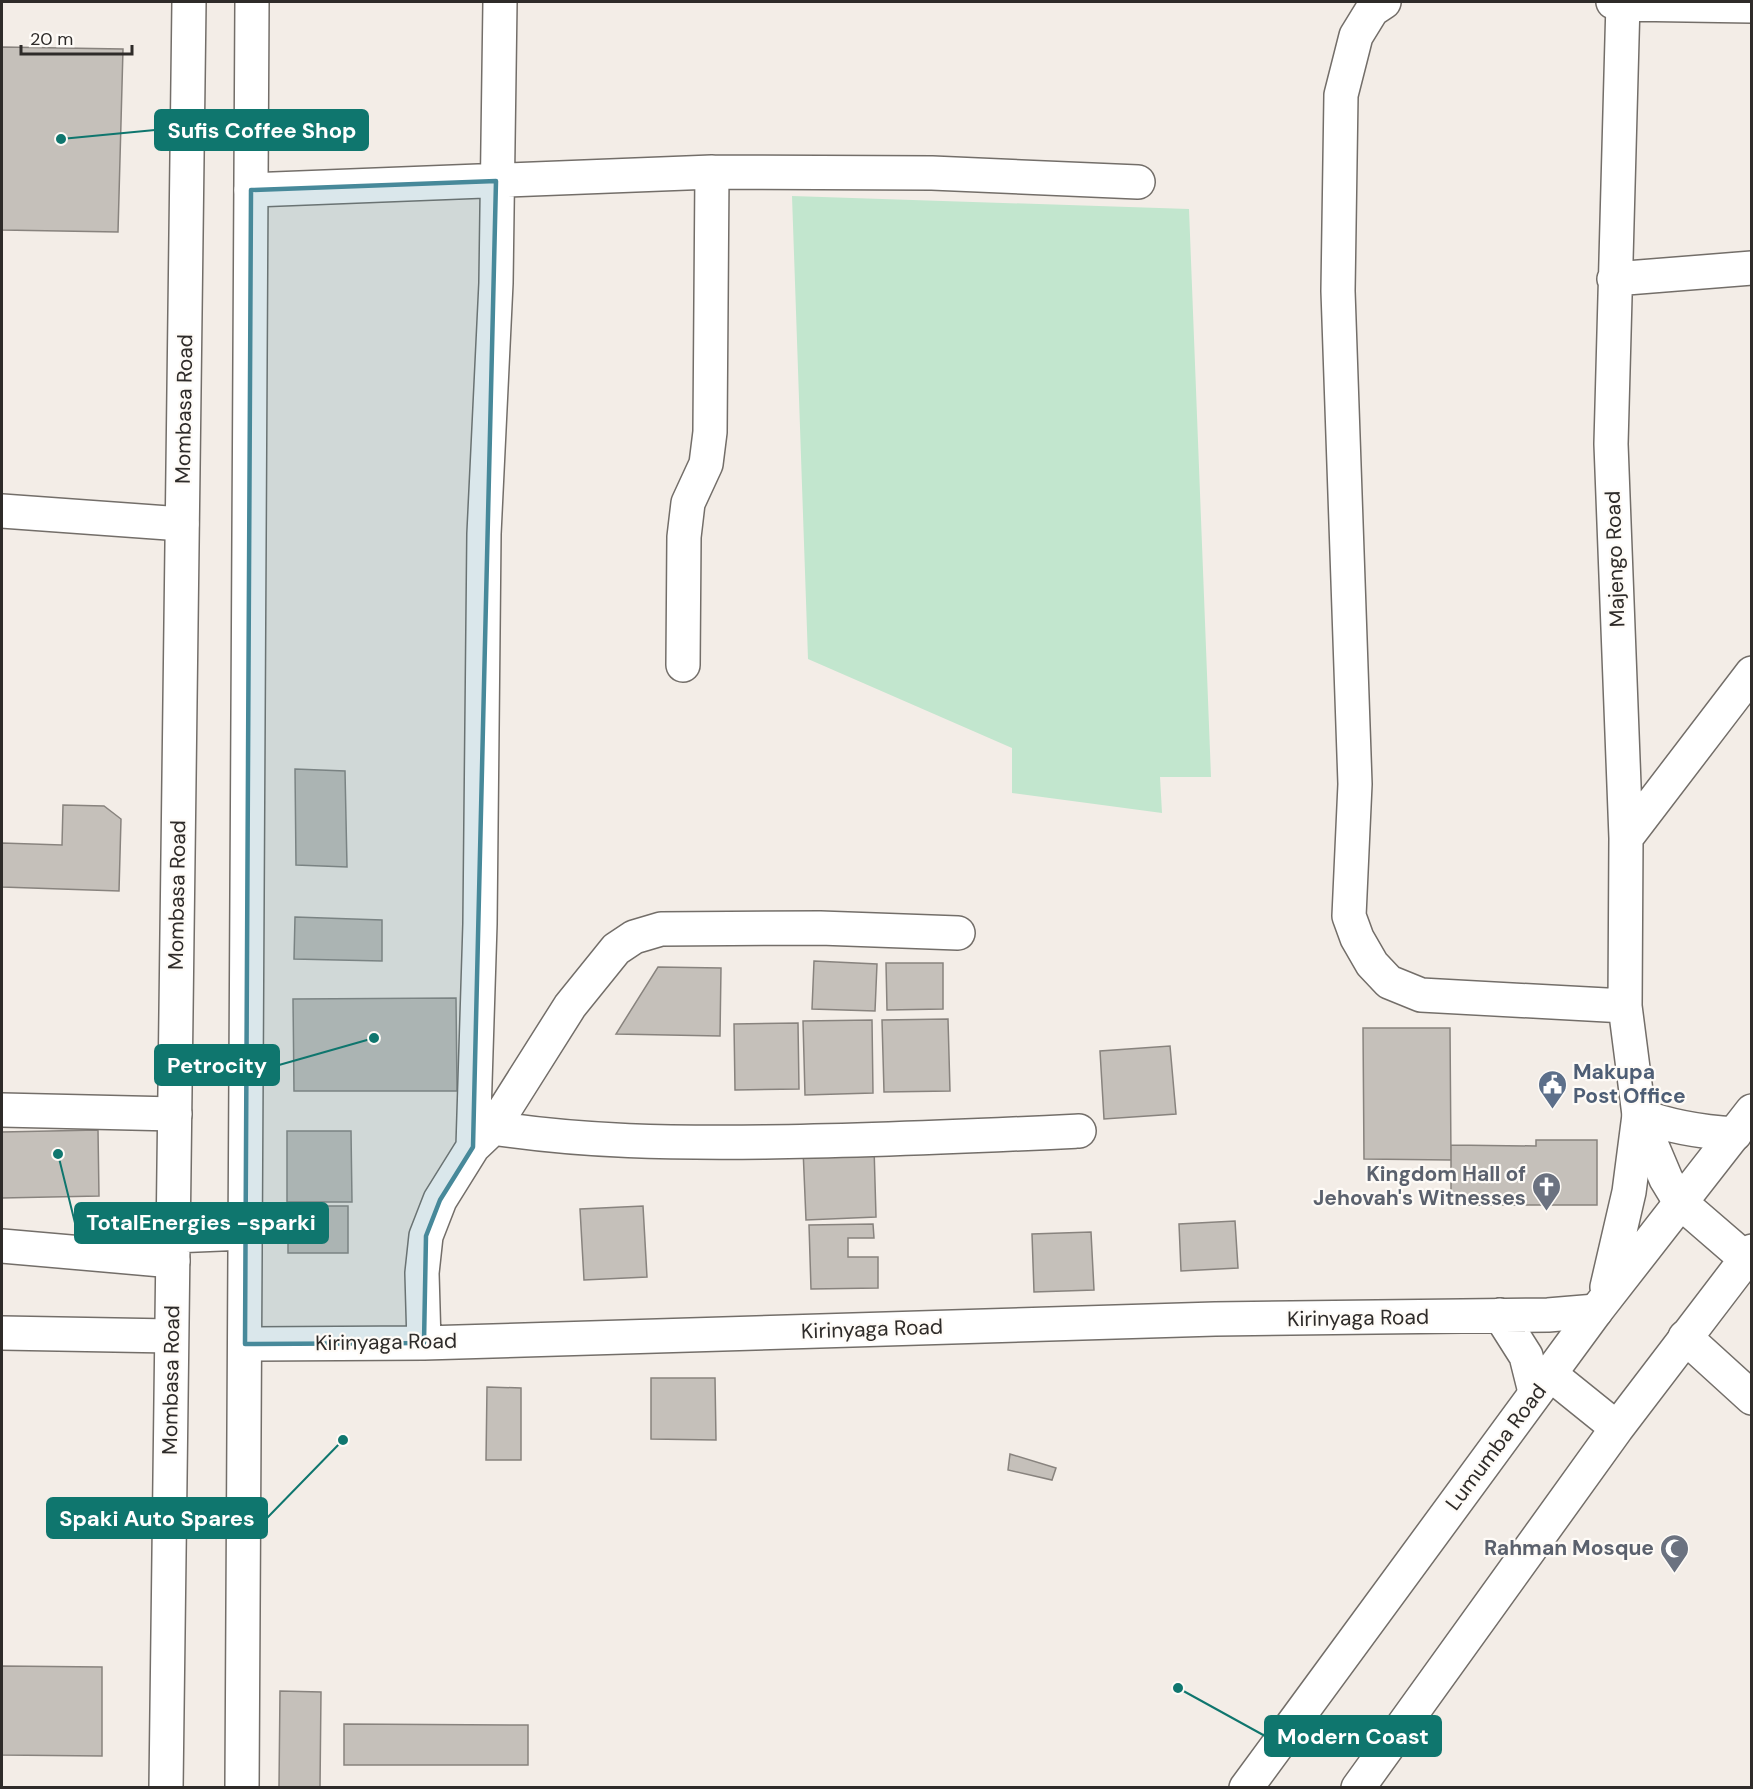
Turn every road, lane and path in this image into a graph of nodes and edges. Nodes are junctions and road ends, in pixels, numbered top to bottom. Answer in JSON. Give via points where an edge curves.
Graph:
{"nodes":[{"id":1,"x":189,"y":2,"type":"edge"},
{"id":2,"x":252,"y":2,"type":"edge"},
{"id":3,"x":500,"y":2,"type":"edge"},
{"id":4,"x":1384,"y":2,"type":"edge"},
{"id":5,"x":1620,"y":2,"type":"edge"},
{"id":6,"x":1752,"y":6,"type":"edge"},
{"id":7,"x":712,"y":172,"type":"junction"},
{"id":8,"x":496,"y":181,"type":"junction"},
{"id":9,"x":1138,"y":182,"type":"dead end"},
{"id":10,"x":251,"y":190,"type":"junction"},
{"id":11,"x":1752,"y":268,"type":"edge"},
{"id":12,"x":1614,"y":279,"type":"junction"},
{"id":13,"x":2,"y":511,"type":"edge"},
{"id":14,"x":182,"y":524,"type":"junction"},
{"id":15,"x":683,"y":665,"type":"dead end"},
{"id":16,"x":1752,"y":673,"type":"edge"},
{"id":17,"x":1626,"y":838,"type":"junction"},
{"id":18,"x":958,"y":933,"type":"dead end"},
{"id":19,"x":1625,"y":1006,"type":"junction"},
{"id":20,"x":2,"y":1110,"type":"edge"},
{"id":21,"x":175,"y":1114,"type":"junction"},
{"id":22,"x":1639,"y":1115,"type":"junction"},
{"id":23,"x":1743,"y":1122,"type":"edge"},
{"id":24,"x":1079,"y":1131,"type":"dead end"},
{"id":25,"x":483,"y":1138,"type":"junction"},
{"id":26,"x":1680,"y":1202,"type":"junction"},
{"id":27,"x":245,"y":1233,"type":"junction"},
{"id":28,"x":2,"y":1246,"type":"edge"},
{"id":29,"x":173,"y":1249,"type":"junction"},
{"id":30,"x":1749,"y":1255,"type":"edge"},
{"id":31,"x":1599,"y":1307,"type":"junction"},
{"id":32,"x":1500,"y":1315,"type":"junction"},
{"id":33,"x":2,"y":1333,"type":"edge"},
{"id":34,"x":171,"y":1336,"type":"junction"},
{"id":35,"x":1685,"y":1337,"type":"junction"},
{"id":36,"x":424,"y":1343,"type":"junction"},
{"id":37,"x":245,"y":1344,"type":"junction"},
{"id":38,"x":1543,"y":1383,"type":"junction"},
{"id":39,"x":1752,"y":1398,"type":"edge"},
{"id":40,"x":1617,"y":1428,"type":"junction"},
{"id":41,"x":166,"y":1788,"type":"edge"},
{"id":42,"x":242,"y":1788,"type":"edge"},
{"id":43,"x":1246,"y":1788,"type":"edge"},
{"id":44,"x":1358,"y":1788,"type":"edge"}],
"edges":[{"from":1,"to":14,"type":"main road","name":"Mombasa Road"},
{"from":2,"to":10,"type":"main road"},
{"from":3,"to":8,"type":"main road"},
{"from":4,"to":19,"type":"main road","via":[[1372,10],[1356,36],[1341,95],[1338,291],[1355,784],[1349,916],[1372,964],[1389,982],[1421,995]]},
{"from":5,"to":6,"type":"main road"},
{"from":5,"to":12,"type":"main road","name":"Majengo Road"},
{"from":7,"to":8,"type":"main road"},
{"from":7,"to":9,"type":"main road","via":[[932,173]]},
{"from":7,"to":15,"type":"main road","via":[[710,432],[706,464],[688,504],[684,537]]},
{"from":8,"to":10,"type":"main road"},
{"from":8,"to":25,"type":"main road","via":[[496,283],[484,534],[480,924]]},
{"from":10,"to":27,"type":"main road"},
{"from":11,"to":12,"type":"main road"},
{"from":12,"to":17,"type":"main road","name":"Majengo Road","via":[[1611,444]]},
{"from":13,"to":14,"type":"main road"},
{"from":14,"to":21,"type":"main road","name":"Mombasa Road"},
{"from":16,"to":17,"type":"main road"},
{"from":17,"to":19,"type":"main road","name":"Majengo Road"},
{"from":18,"to":25,"type":"main road","via":[[820,928],[661,929],[634,937],[616,949],[570,1006]]},
{"from":19,"to":22,"type":"main road","name":"Majengo Road"},
{"from":20,"to":21,"type":"main road"},
{"from":21,"to":29,"type":"main road","name":"Mombasa Road"},
{"from":22,"to":23,"type":"main road","via":[[1700,1132]]},
{"from":22,"to":26,"type":"main road","name":"Majengo Road"},
{"from":22,"to":31,"type":"main road","via":[[1623,1223]]},
{"from":23,"to":26,"type":"main road","name":"Lumumba Road"},
{"from":24,"to":25,"type":"main road","via":[[858,1141],[657,1143]]},
{"from":25,"to":36,"type":"main road","via":[[440,1200],[426,1236],[422,1273]]},
{"from":26,"to":30,"type":"main road","name":"Majengo Road"},
{"from":26,"to":31,"type":"main road","name":"Lumumba Road"},
{"from":27,"to":29,"type":"main road"},
{"from":27,"to":37,"type":"main road"},
{"from":28,"to":29,"type":"main road"},
{"from":29,"to":34,"type":"main road","name":"Mombasa Road"},
{"from":30,"to":35,"type":"main road"},
{"from":31,"to":32,"type":"main road","name":"Kirinyaga Road","via":[[1548,1315]]},
{"from":31,"to":38,"type":"main road","name":"Lumumba Road"},
{"from":32,"to":36,"type":"main road","name":"Kirinyaga Road"},
{"from":32,"to":38,"type":"main road"},
{"from":33,"to":34,"type":"main road"},
{"from":34,"to":41,"type":"main road","name":"Mombasa Road"},
{"from":35,"to":39,"type":"main road"},
{"from":35,"to":40,"type":"main road"},
{"from":36,"to":37,"type":"main road","name":"Kirinyaga Road"},
{"from":37,"to":42,"type":"main road"},
{"from":38,"to":40,"type":"main road"},
{"from":38,"to":43,"type":"main road","name":"Lumumba Road"},
{"from":40,"to":44,"type":"main road"}]}
